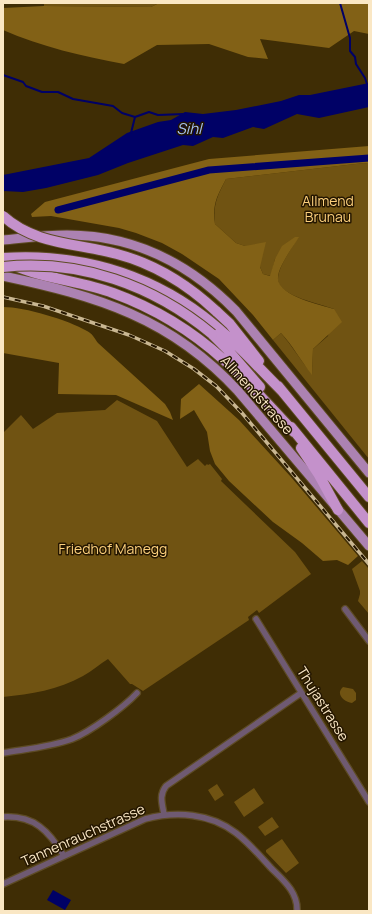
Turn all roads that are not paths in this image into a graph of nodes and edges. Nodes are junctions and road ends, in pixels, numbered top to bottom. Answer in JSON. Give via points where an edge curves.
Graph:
{"nodes":[{"id":1,"x":3,"y":216,"type":"edge"},
{"id":2,"x":3,"y":240,"type":"edge"},
{"id":3,"x":3,"y":259,"type":"edge"},
{"id":4,"x":3,"y":267,"type":"edge"},
{"id":5,"x":3,"y":276,"type":"edge"},
{"id":6,"x":214,"y":331,"type":"junction"},
{"id":7,"x":282,"y":391,"type":"junction"},
{"id":8,"x":282,"y":420,"type":"junction"},
{"id":9,"x":294,"y":432,"type":"junction"},
{"id":10,"x":369,"y":473,"type":"edge"},
{"id":11,"x":369,"y":497,"type":"edge"},
{"id":12,"x":338,"y":510,"type":"junction"},
{"id":13,"x":369,"y":523,"type":"edge"},
{"id":14,"x":369,"y":546,"type":"edge"},
{"id":15,"x":345,"y":609,"type":"dead end"},
{"id":16,"x":256,"y":619,"type":"dead end"},
{"id":17,"x":369,"y":641,"type":"edge"},
{"id":18,"x":137,"y":693,"type":"dead end"},
{"id":19,"x":301,"y":693,"type":"junction"},
{"id":20,"x":3,"y":753,"type":"edge"},
{"id":21,"x":369,"y":802,"type":"edge"},
{"id":22,"x":164,"y":814,"type":"junction"},
{"id":23,"x":3,"y":817,"type":"edge"},
{"id":24,"x":64,"y":856,"type":"junction"},
{"id":25,"x":3,"y":884,"type":"edge"},
{"id":26,"x":297,"y":911,"type":"edge"}],
"edges":[{"from":1,"to":7,"type":"highway","bridge":true,"via":[[19,228],[40,238],[118,254],[150,266],[184,284],[216,310],[238,333]]},
{"from":2,"to":10,"type":"main road","via":[[67,235],[109,239],[156,253],[189,271],[236,311]]},
{"from":3,"to":6,"type":"highway","via":[[55,258],[112,269],[151,284],[192,308]]},
{"from":3,"to":8,"type":"highway","bridge":true,"via":[[18,268],[95,287],[160,314],[204,343],[238,373]]},
{"from":4,"to":6,"type":"highway","bridge":true,"via":[[60,267],[117,280],[150,293]]},
{"from":5,"to":12,"type":"main road","name":"Allmendstrasse","via":[[121,309],[142,318],[186,344],[238,391]]},
{"from":6,"to":7,"type":"highway"},
{"from":6,"to":9,"type":"highway"},
{"from":7,"to":11,"type":"highway"},
{"from":8,"to":9,"type":"highway"},
{"from":8,"to":12,"type":"highway","via":[[319,475]]},
{"from":9,"to":13,"type":"highway"},
{"from":12,"to":14,"type":"main road","name":"Allmendstrasse"},
{"from":15,"to":17,"type":"street"},
{"from":16,"to":19,"type":"street","name":"Thujastrasse"},
{"from":18,"to":20,"type":"street","via":[[120,709],[73,739]]},
{"from":19,"to":21,"type":"street","name":"Thujastrasse"},
{"from":19,"to":22,"type":"street","via":[[166,786],[161,796]]},
{"from":22,"to":24,"type":"street","name":"Tannenrauchstrasse","via":[[145,819]]},
{"from":22,"to":26,"type":"street","name":"Tannenrauchstrasse","via":[[203,817],[235,832],[290,888],[296,900]]},
{"from":23,"to":24,"type":"street","via":[[19,818],[40,826],[52,836]]},
{"from":24,"to":25,"type":"street","name":"Tannenrauchstrasse"}]}
